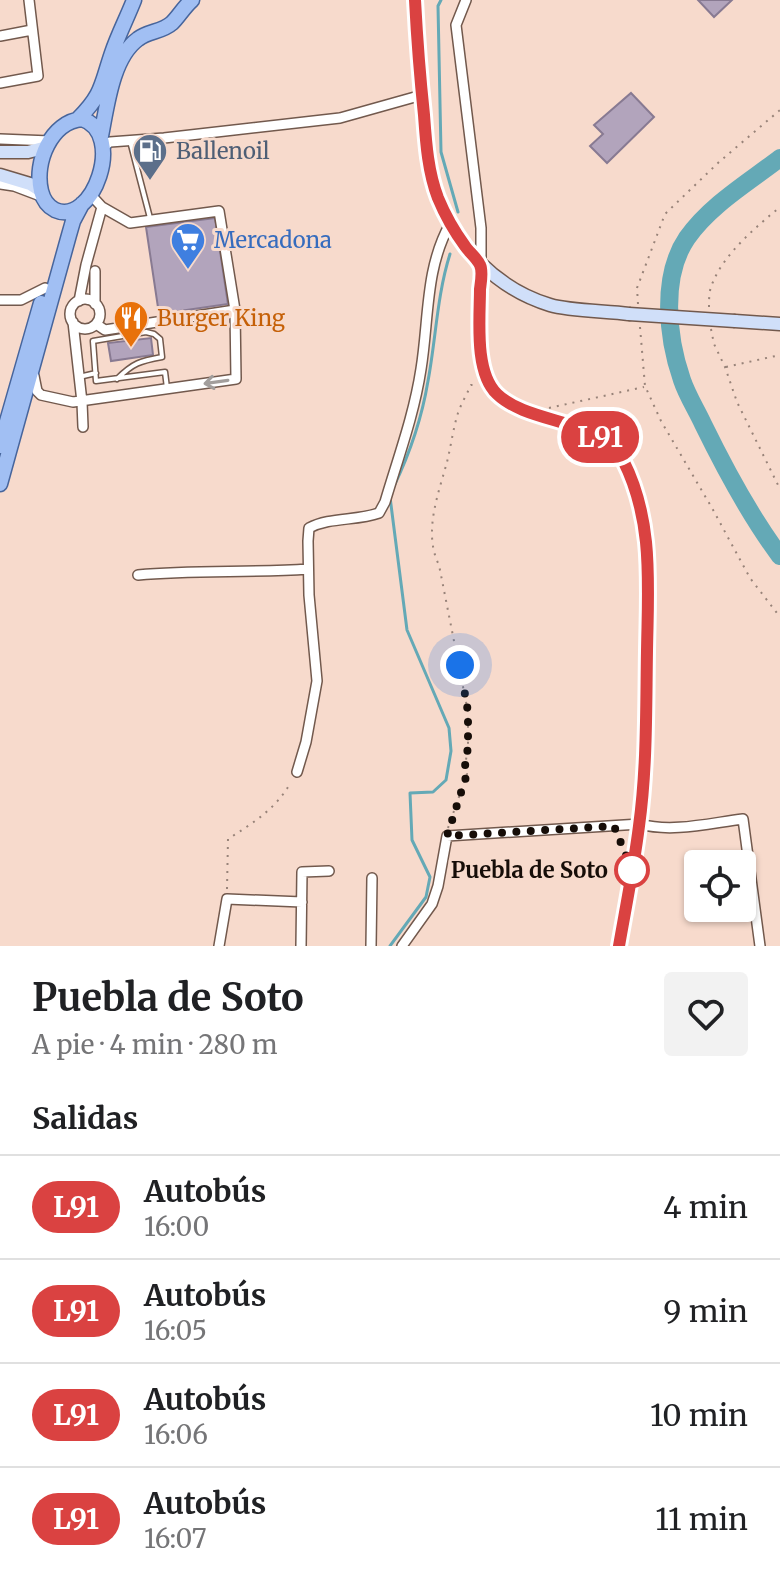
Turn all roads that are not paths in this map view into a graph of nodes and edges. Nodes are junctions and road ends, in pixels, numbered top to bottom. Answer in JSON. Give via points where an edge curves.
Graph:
{"nodes":[{"id":1,"x":29,"y":0,"type":"edge"},
{"id":2,"x":178,"y":0,"type":"edge"},
{"id":3,"x":192,"y":0,"type":"edge"},
{"id":4,"x":415,"y":0,"type":"edge"},
{"id":5,"x":466,"y":0,"type":"edge"},
{"id":6,"x":134,"y":1,"type":"edge"},
{"id":7,"x":176,"y":19,"type":"junction"},
{"id":8,"x":161,"y":29,"type":"junction"},
{"id":9,"x":32,"y":30,"type":"junction"},
{"id":10,"x":0,"y":36,"type":"edge"},
{"id":11,"x":0,"y":83,"type":"edge"},
{"id":12,"x":422,"y":95,"type":"junction"},
{"id":13,"x":78,"y":119,"type":"junction"},
{"id":14,"x":0,"y":139,"type":"edge"},
{"id":15,"x":130,"y":141,"type":"junction"},
{"id":16,"x":102,"y":142,"type":"junction"},
{"id":17,"x":48,"y":144,"type":"junction"},
{"id":18,"x":0,"y":152,"type":"edge"},
{"id":19,"x":0,"y":175,"type":"edge"},
{"id":20,"x":0,"y":184,"type":"edge"},
{"id":21,"x":42,"y":194,"type":"junction"},
{"id":22,"x":86,"y":199,"type":"junction"},
{"id":23,"x":102,"y":207,"type":"junction"},
{"id":24,"x":58,"y":211,"type":"junction"},
{"id":25,"x":151,"y":220,"type":"junction"},
{"id":26,"x":450,"y":224,"type":"junction"},
{"id":27,"x":481,"y":266,"type":"junction"},
{"id":28,"x":95,"y":271,"type":"dead end"},
{"id":29,"x":45,"y":288,"type":"junction"},
{"id":30,"x":0,"y":300,"type":"edge"},
{"id":31,"x":79,"y":301,"type":"junction"},
{"id":32,"x":95,"y":304,"type":"junction"},
{"id":33,"x":235,"y":310,"type":"junction"},
{"id":34,"x":73,"y":322,"type":"junction"},
{"id":35,"x":96,"y":324,"type":"junction"},
{"id":36,"x":780,"y":324,"type":"edge"},
{"id":37,"x":34,"y":365,"type":"junction"},
{"id":38,"x":96,"y":373,"type":"junction"},
{"id":39,"x":79,"y":377,"type":"junction"},
{"id":40,"x":117,"y":379,"type":"junction"},
{"id":41,"x":168,"y":389,"type":"junction"},
{"id":42,"x":82,"y":402,"type":"junction"},
{"id":43,"x":83,"y":427,"type":"dead end"},
{"id":44,"x":5,"y":442,"type":"edge"},
{"id":45,"x":0,"y":483,"type":"edge"},
{"id":46,"x":308,"y":569,"type":"junction"},
{"id":47,"x":138,"y":575,"type":"dead end"},
{"id":48,"x":297,"y":772,"type":"road end"},
{"id":49,"x":640,"y":824,"type":"junction"},
{"id":50,"x":329,"y":871,"type":"dead end"},
{"id":51,"x":372,"y":878,"type":"dead end"},
{"id":52,"x":302,"y":902,"type":"junction"},
{"id":53,"x":219,"y":946,"type":"edge"},
{"id":54,"x":301,"y":946,"type":"edge"},
{"id":55,"x":371,"y":946,"type":"edge"},
{"id":56,"x":402,"y":946,"type":"edge"},
{"id":57,"x":619,"y":946,"type":"edge"},
{"id":58,"x":760,"y":946,"type":"edge"}],
"edges":[{"from":1,"to":9,"type":"street"},
{"from":2,"to":7,"type":"main road"},
{"from":3,"to":7,"type":"main road"},
{"from":4,"to":12,"type":"main road"},
{"from":5,"to":27,"type":"street","via":[[456,25]]},
{"from":6,"to":8,"type":"main road","via":[[138,21]]},
{"from":6,"to":13,"type":"main road","via":[[100,91]]},
{"from":7,"to":8,"type":"main road"},
{"from":8,"to":16,"type":"main road","via":[[137,39],[121,57]]},
{"from":9,"to":10,"type":"street"},
{"from":9,"to":11,"type":"street","via":[[38,76]]},
{"from":12,"to":15,"type":"street","via":[[340,118]]},
{"from":12,"to":26,"type":"main road","via":[[432,179]]},
{"from":13,"to":16,"type":"main road","via":[[91,122]]},
{"from":13,"to":17,"type":"main road","via":[[62,126]]},
{"from":14,"to":17,"type":"street"},
{"from":15,"to":16,"type":"street"},
{"from":15,"to":25,"type":"lane"},
{"from":16,"to":22,"type":"main road","via":[[100,171]]},
{"from":17,"to":18,"type":"main road","via":[[28,152]]},
{"from":17,"to":21,"type":"main road","via":[[40,168]]},
{"from":19,"to":21,"type":"main road","via":[[30,184]]},
{"from":20,"to":21,"type":"street"},
{"from":21,"to":24,"type":"main road"},
{"from":22,"to":23,"type":"street"},
{"from":22,"to":24,"type":"main road","via":[[74,211]]},
{"from":22,"to":37,"type":"main road","via":[[73,221]]},
{"from":23,"to":25,"type":"street","via":[[130,223]]},
{"from":23,"to":31,"type":"street"},
{"from":24,"to":29,"type":"main road","via":[[63,228]]},
{"from":25,"to":33,"type":"street","via":[[219,211]]},
{"from":26,"to":27,"type":"main road"},
{"from":26,"to":46,"type":"street","via":[[440,242],[427,303],[422,368],[411,417],[385,502],[379,513],[365,518],[309,528]]},
{"from":27,"to":36,"type":"main road","bridge":true,"via":[[553,306]]},
{"from":27,"to":49,"type":"main road","via":[[481,356],[489,385],[511,403],[611,444],[625,463],[643,519],[649,568]]},
{"from":28,"to":32,"type":"street"},
{"from":29,"to":30,"type":"street","via":[[21,300]]},
{"from":29,"to":44,"type":"main road"},
{"from":31,"to":32,"type":"street"},
{"from":31,"to":34,"type":"street","via":[[70,311]]},
{"from":32,"to":35,"type":"street"},
{"from":33,"to":35,"type":"street","via":[[105,330]]},
{"from":33,"to":41,"type":"street","one_way":true,"via":[[236,379]]},
{"from":34,"to":35,"type":"street","via":[[83,329]]},
{"from":34,"to":39,"type":"street"},
{"from":37,"to":42,"type":"street","via":[[41,395]]},
{"from":37,"to":44,"type":"main road"},
{"from":38,"to":39,"type":"lane"},
{"from":38,"to":40,"type":"lane","via":[[96,381]]},
{"from":38,"to":40,"type":"lane","via":[[93,341],[146,332],[160,339],[162,357],[138,362]]},
{"from":39,"to":42,"type":"street"},
{"from":40,"to":41,"type":"lane","via":[[165,372]]},
{"from":41,"to":42,"type":"street"},
{"from":42,"to":43,"type":"street"},
{"from":44,"to":45,"type":"main road"},
{"from":46,"to":47,"type":"street"},
{"from":46,"to":48,"type":"street","via":[[317,681]]},
{"from":49,"to":56,"type":"street","via":[[447,836],[432,904]]},
{"from":49,"to":57,"type":"main road"},
{"from":49,"to":58,"type":"street","via":[[688,826],[743,819]]},
{"from":50,"to":52,"type":"street","via":[[302,872]]},
{"from":51,"to":55,"type":"street"},
{"from":52,"to":53,"type":"street","via":[[227,899]]},
{"from":52,"to":54,"type":"street"}]}
